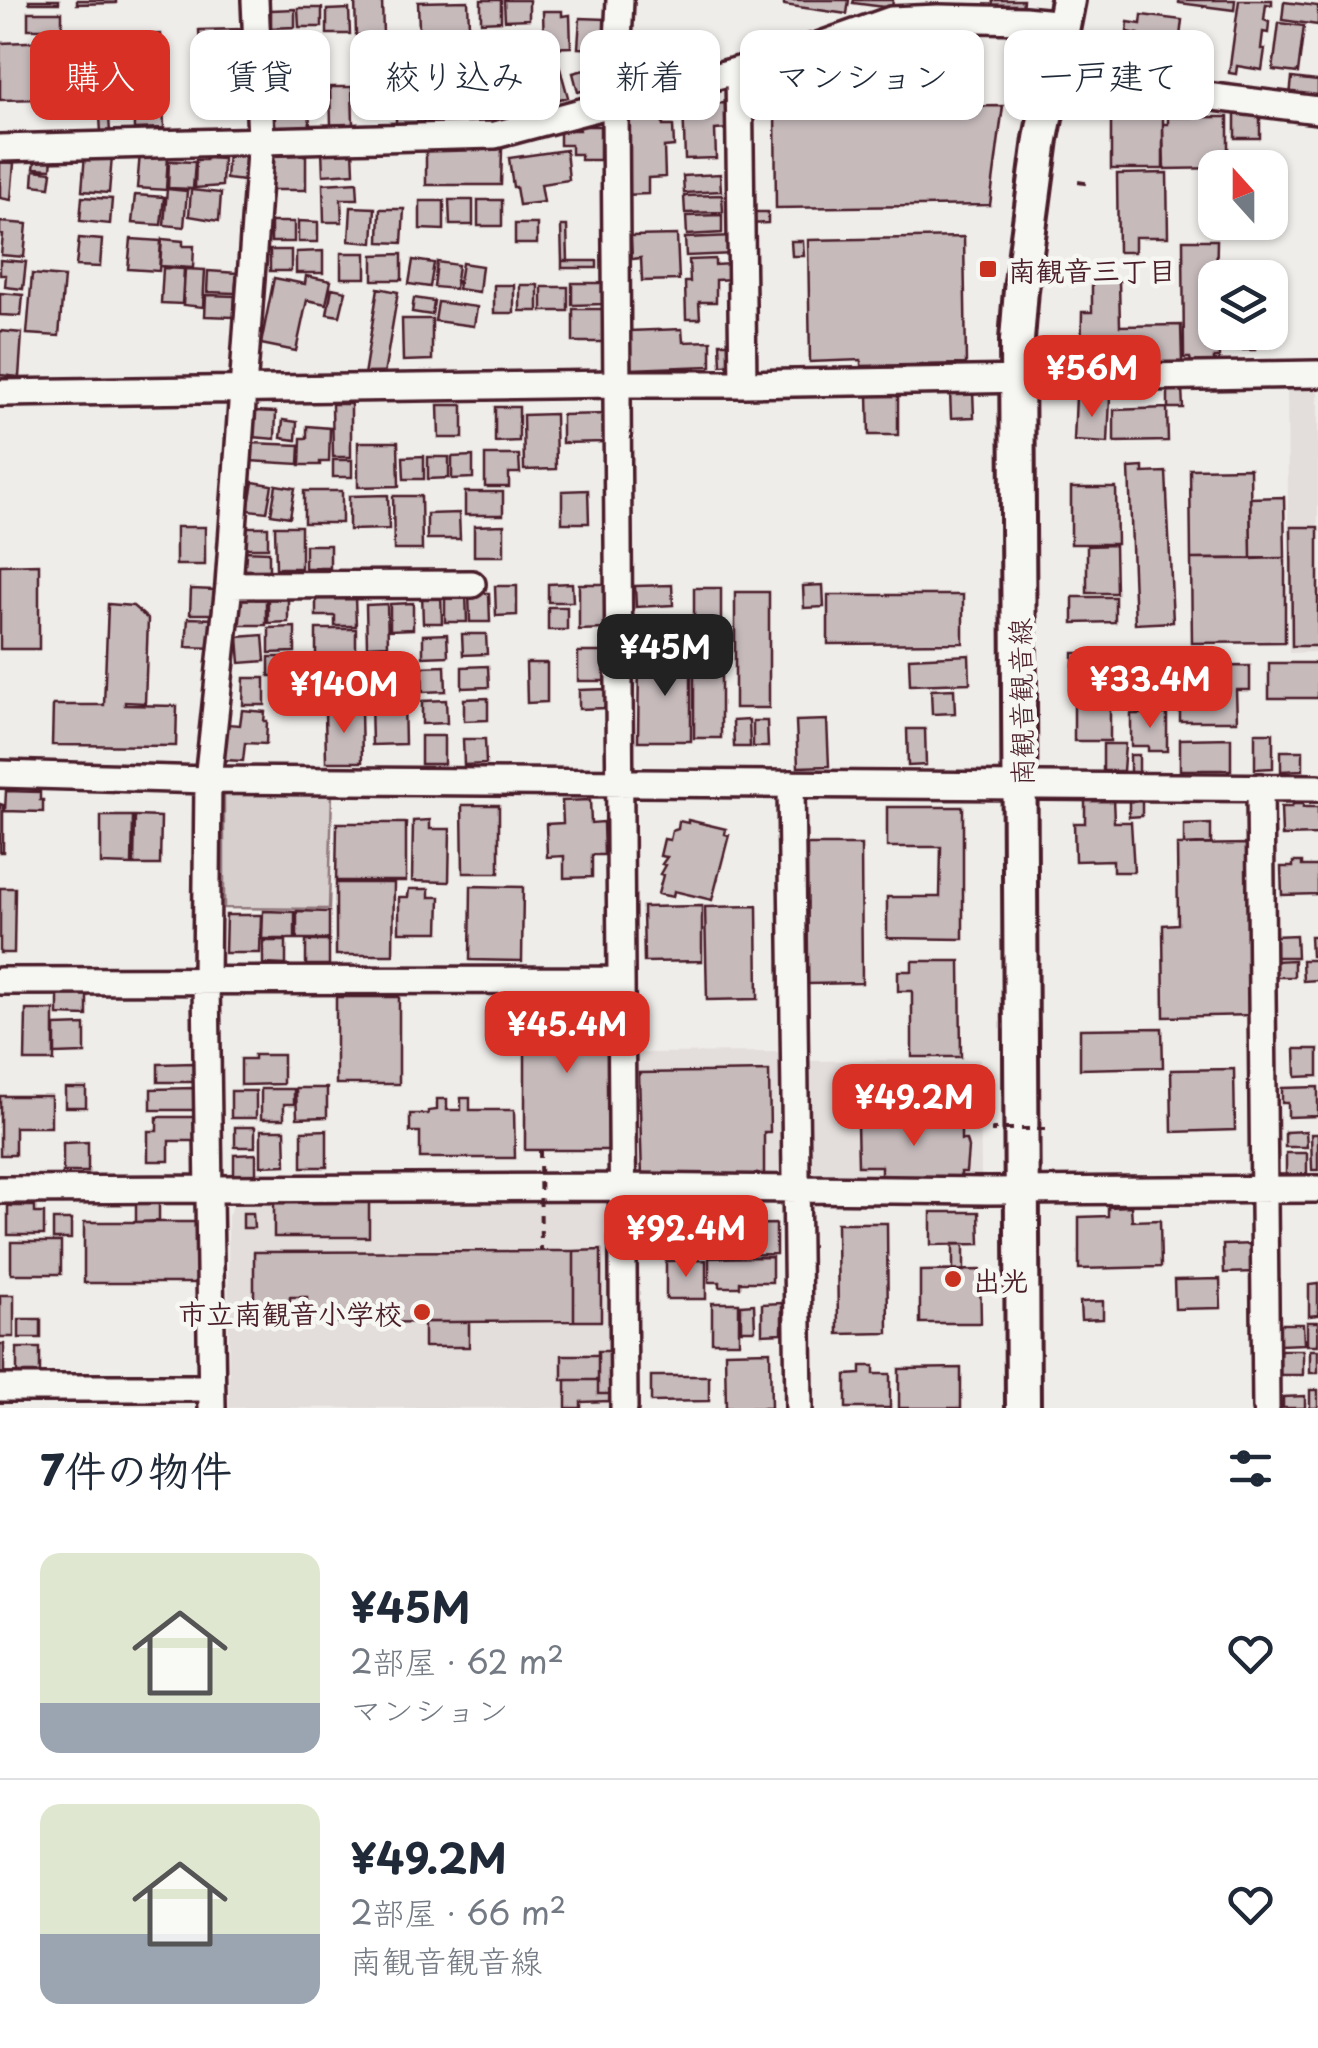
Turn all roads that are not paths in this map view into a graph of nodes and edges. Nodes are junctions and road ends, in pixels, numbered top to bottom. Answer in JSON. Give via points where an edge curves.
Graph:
{"nodes":[{"id":1,"x":255,"y":0,"type":"edge"},
{"id":2,"x":620,"y":0,"type":"edge"},
{"id":3,"x":1067,"y":12,"type":"edge"},
{"id":4,"x":619,"y":30,"type":"edge"},
{"id":5,"x":739,"y":70,"type":"junction"},
{"id":6,"x":720,"y":75,"type":"edge"},
{"id":7,"x":1214,"y":97,"type":"edge"},
{"id":8,"x":1318,"y":110,"type":"edge"},
{"id":9,"x":580,"y":113,"type":"edge"},
{"id":10,"x":616,"y":120,"type":"edge"},
{"id":11,"x":1044,"y":120,"type":"edge"},
{"id":12,"x":261,"y":139,"type":"junction"},
{"id":13,"x":0,"y":148,"type":"edge"},
{"id":14,"x":1318,"y":374,"type":"edge"},
{"id":15,"x":1016,"y":380,"type":"junction"},
{"id":16,"x":616,"y":384,"type":"junction"},
{"id":17,"x":744,"y":384,"type":"junction"},
{"id":18,"x":244,"y":390,"type":"junction"},
{"id":19,"x":0,"y":392,"type":"edge"},
{"id":20,"x":472,"y":584,"type":"dead end"},
{"id":21,"x":230,"y":585,"type":"junction"},
{"id":22,"x":0,"y":774,"type":"edge"},
{"id":23,"x":208,"y":780,"type":"junction"},
{"id":24,"x":619,"y":784,"type":"junction"},
{"id":25,"x":791,"y":784,"type":"junction"},
{"id":26,"x":1020,"y":786,"type":"junction"},
{"id":27,"x":1260,"y":787,"type":"junction"},
{"id":28,"x":1318,"y":788,"type":"edge"},
{"id":29,"x":622,"y":980,"type":"junction"},
{"id":30,"x":0,"y":981,"type":"edge"},
{"id":31,"x":206,"y":982,"type":"junction"},
{"id":32,"x":622,"y":1188,"type":"junction"},
{"id":33,"x":1263,"y":1188,"type":"junction"},
{"id":34,"x":210,"y":1189,"type":"junction"},
{"id":35,"x":1318,"y":1189,"type":"edge"},
{"id":36,"x":0,"y":1190,"type":"edge"},
{"id":37,"x":797,"y":1190,"type":"junction"},
{"id":38,"x":1021,"y":1191,"type":"junction"},
{"id":39,"x":0,"y":1388,"type":"edge"},
{"id":40,"x":212,"y":1398,"type":"edge"},
{"id":41,"x":624,"y":1408,"type":"edge"},
{"id":42,"x":799,"y":1408,"type":"edge"},
{"id":43,"x":1023,"y":1408,"type":"edge"},
{"id":44,"x":1266,"y":1408,"type":"edge"}],
"edges":[{"from":1,"to":12,"type":"street"},
{"from":2,"to":4,"type":"street"},
{"from":3,"to":5,"type":"street","via":[[1024,20],[891,20]]},
{"from":5,"to":6,"type":"street"},
{"from":5,"to":17,"type":"street"},
{"from":7,"to":8,"type":"street"},
{"from":9,"to":12,"type":"street","via":[[495,135]]},
{"from":10,"to":16,"type":"street"},
{"from":11,"to":15,"type":"main road","name":"南観音観音線"},
{"from":12,"to":13,"type":"street"},
{"from":12,"to":18,"type":"street"},
{"from":14,"to":15,"type":"street"},
{"from":15,"to":17,"type":"street"},
{"from":15,"to":26,"type":"main road","name":"南観音観音線"},
{"from":16,"to":17,"type":"street"},
{"from":16,"to":18,"type":"street"},
{"from":16,"to":24,"type":"street"},
{"from":18,"to":19,"type":"street"},
{"from":18,"to":21,"type":"street"},
{"from":20,"to":21,"type":"street"},
{"from":21,"to":23,"type":"street"},
{"from":22,"to":23,"type":"street"},
{"from":23,"to":24,"type":"street"},
{"from":23,"to":31,"type":"street"},
{"from":24,"to":25,"type":"street"},
{"from":24,"to":29,"type":"street"},
{"from":25,"to":26,"type":"street"},
{"from":25,"to":37,"type":"street"},
{"from":26,"to":27,"type":"street"},
{"from":26,"to":38,"type":"main road","name":"南観音観音線"},
{"from":27,"to":28,"type":"street"},
{"from":27,"to":33,"type":"street"},
{"from":29,"to":31,"type":"street"},
{"from":29,"to":32,"type":"street"},
{"from":30,"to":31,"type":"street"},
{"from":31,"to":34,"type":"street"},
{"from":32,"to":34,"type":"street"},
{"from":32,"to":37,"type":"street"},
{"from":32,"to":41,"type":"street"},
{"from":33,"to":35,"type":"street"},
{"from":33,"to":38,"type":"street"},
{"from":33,"to":44,"type":"street"},
{"from":34,"to":36,"type":"street"},
{"from":34,"to":40,"type":"street"},
{"from":37,"to":38,"type":"street"},
{"from":37,"to":42,"type":"street"},
{"from":38,"to":43,"type":"main road","name":"南観音観音線"},
{"from":39,"to":40,"type":"street"}]}
